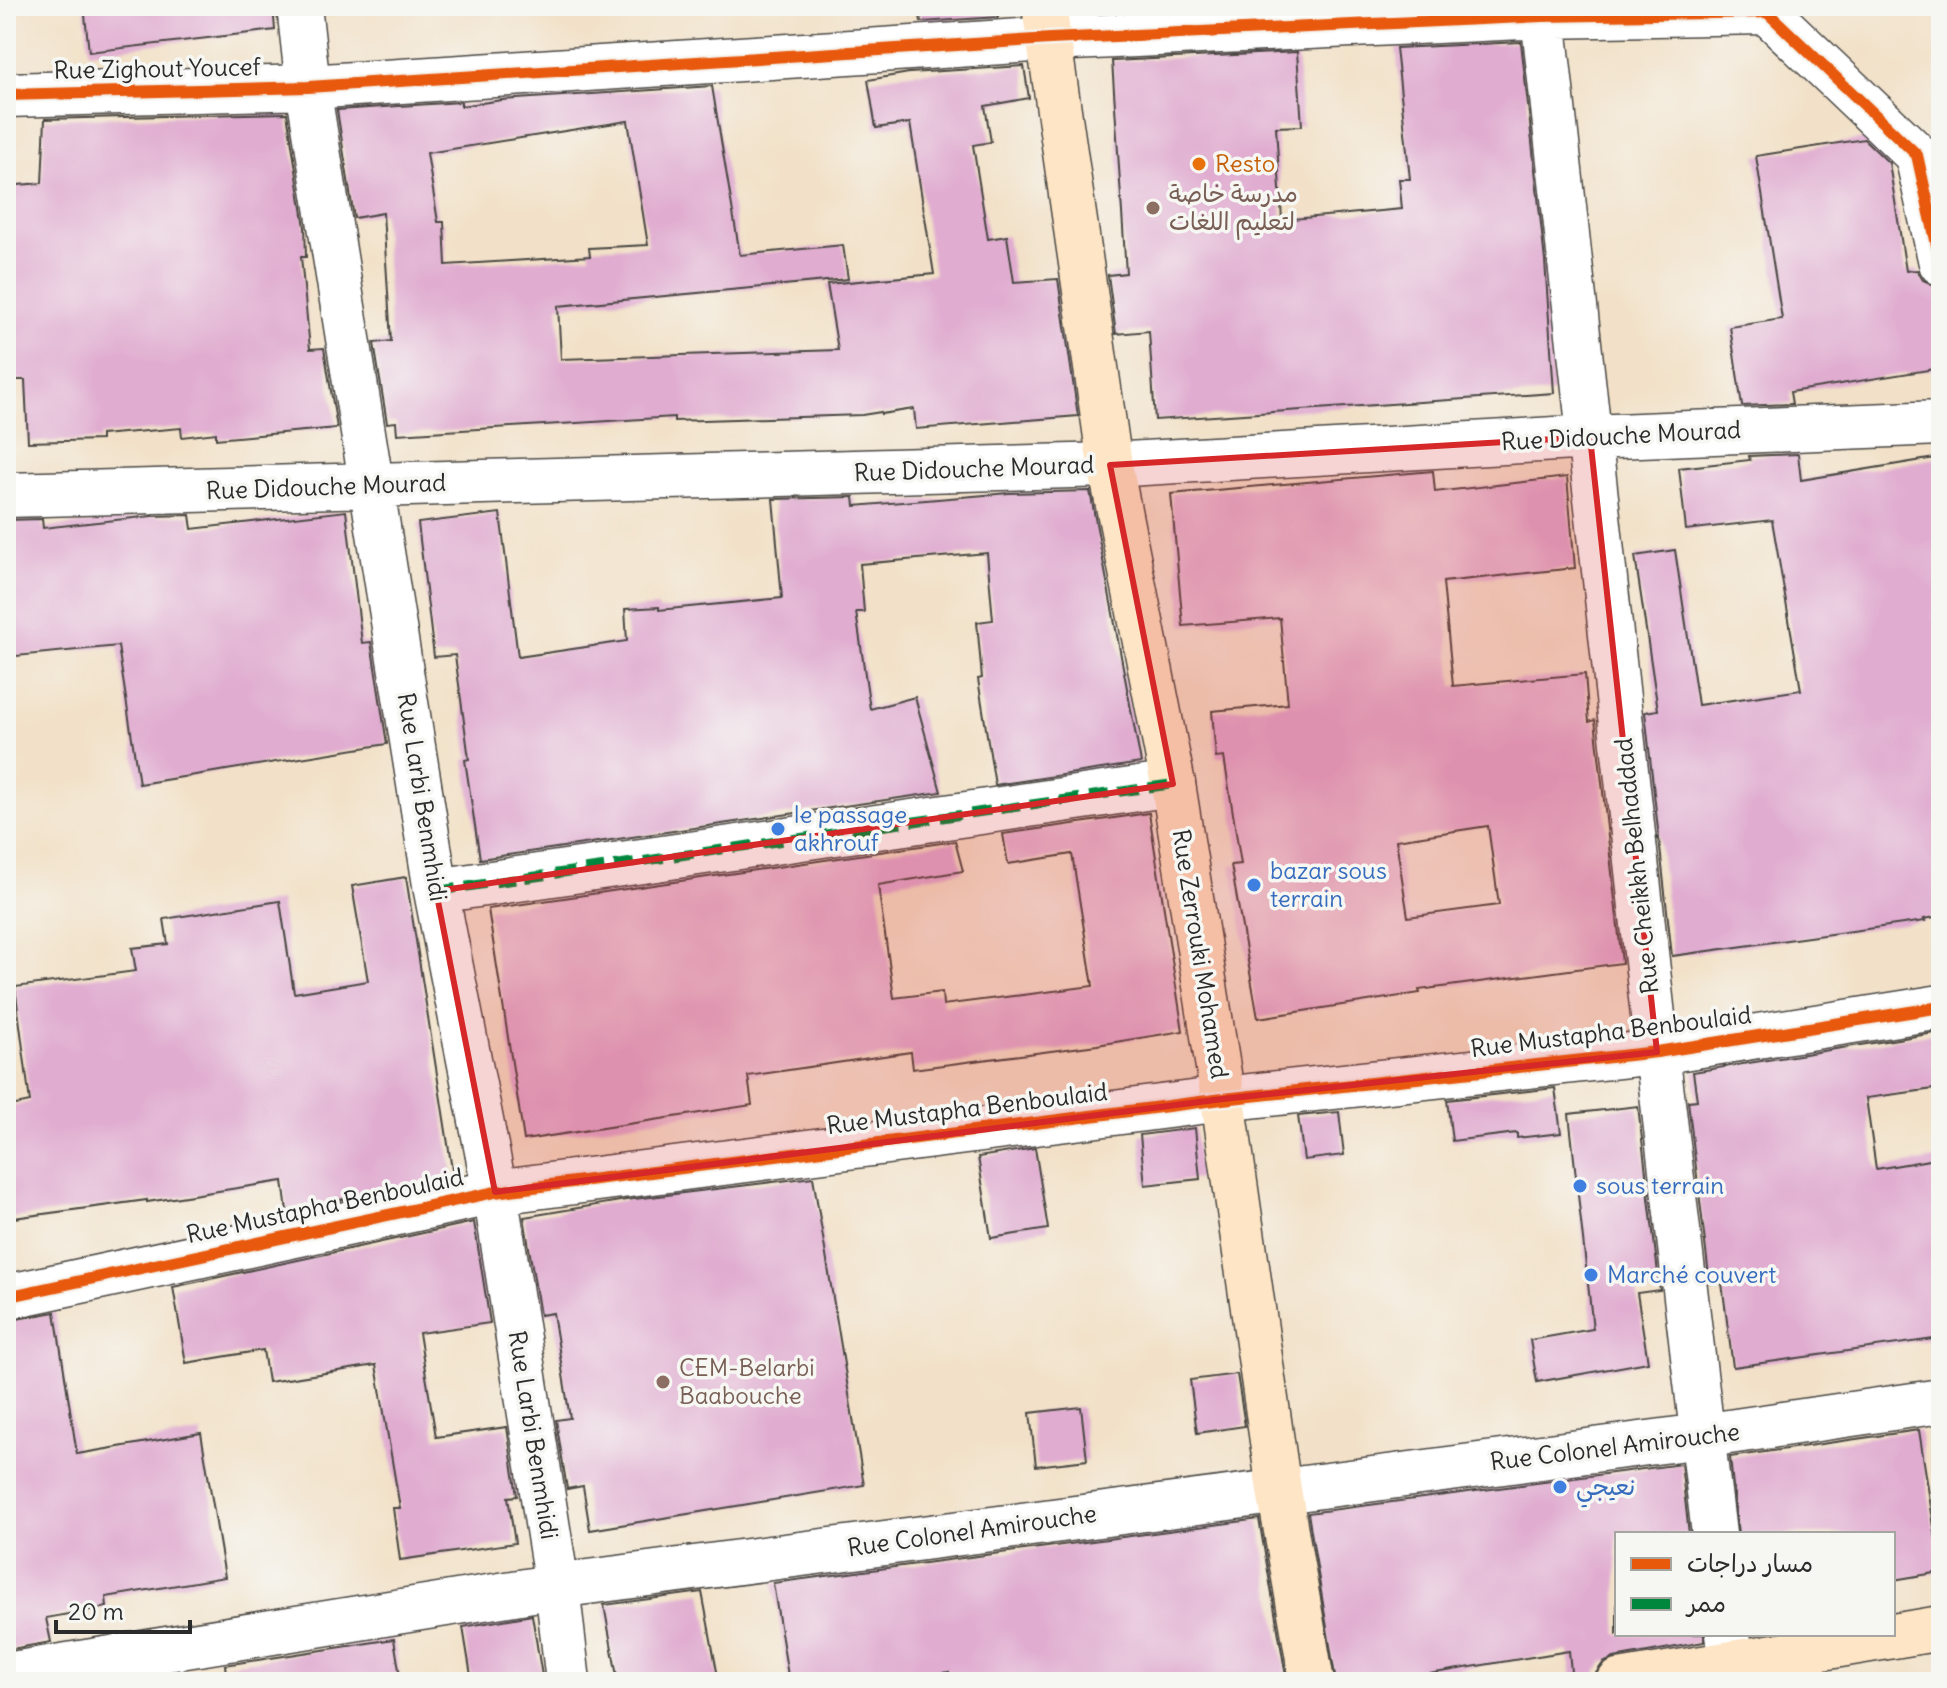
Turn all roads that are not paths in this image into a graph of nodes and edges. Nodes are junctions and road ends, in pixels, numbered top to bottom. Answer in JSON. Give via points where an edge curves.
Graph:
{"nodes":[{"id":1,"x":299,"y":6,"type":"edge"},
{"id":2,"x":1543,"y":16,"type":"junction"},
{"id":3,"x":1047,"y":22,"type":"edge"},
{"id":4,"x":308,"y":87,"type":"junction"},
{"id":5,"x":6,"y":95,"type":"edge"},
{"id":6,"x":1941,"y":263,"type":"edge"},
{"id":7,"x":1941,"y":423,"type":"edge"},
{"id":8,"x":1590,"y":437,"type":"junction"},
{"id":9,"x":1110,"y":465,"type":"junction"},
{"id":10,"x":373,"y":485,"type":"junction"},
{"id":11,"x":6,"y":495,"type":"edge"},
{"id":12,"x":1173,"y":784,"type":"junction"},
{"id":13,"x":436,"y":891,"type":"junction"},
{"id":14,"x":1941,"y":1007,"type":"edge"},
{"id":15,"x":1657,"y":1052,"type":"junction"},
{"id":16,"x":1223,"y":1099,"type":"junction"},
{"id":17,"x":495,"y":1192,"type":"junction"},
{"id":18,"x":6,"y":1297,"type":"edge"},
{"id":19,"x":1941,"y":1401,"type":"edge"},
{"id":20,"x":1701,"y":1436,"type":"junction"},
{"id":21,"x":1279,"y":1490,"type":"junction"},
{"id":22,"x":1714,"y":1532,"type":"edge"},
{"id":23,"x":557,"y":1586,"type":"junction"},
{"id":24,"x":1941,"y":1628,"type":"edge"},
{"id":25,"x":1895,"y":1635,"type":"edge"},
{"id":26,"x":1887,"y":1636,"type":"edge"},
{"id":27,"x":1732,"y":1659,"type":"edge"},
{"id":28,"x":6,"y":1675,"type":"edge"},
{"id":29,"x":568,"y":1682,"type":"edge"},
{"id":30,"x":1312,"y":1682,"type":"edge"},
{"id":31,"x":1619,"y":1682,"type":"edge"}],
"edges":[{"from":1,"to":4,"type":"street","name":"Rue Larbi Benmhidi"},
{"from":2,"to":3,"type":"street","name":"Rue Zighout Youcef"},
{"from":2,"to":6,"type":"street","name":"Rue Zighout Youcef","via":[[1767,12],[1917,155]]},
{"from":2,"to":8,"type":"street","name":"Rue Cheikkh Belhaddad"},
{"from":3,"to":4,"type":"street","name":"Rue Zighout Youcef"},
{"from":3,"to":9,"type":"street","name":"Rue Zerrouki Mohamed"},
{"from":4,"to":5,"type":"street","name":"Rue Zighout Youcef"},
{"from":4,"to":10,"type":"street","name":"Rue Larbi Benmhidi"},
{"from":7,"to":8,"type":"street","name":"Rue Didouche Mourad"},
{"from":8,"to":9,"type":"street","name":"Rue Didouche Mourad"},
{"from":8,"to":15,"type":"street","name":"Rue Cheikkh Belhaddad"},
{"from":9,"to":10,"type":"street","name":"Rue Didouche Mourad"},
{"from":9,"to":12,"type":"street","name":"Rue Zerrouki Mohamed"},
{"from":10,"to":11,"type":"street","name":"Rue Didouche Mourad"},
{"from":10,"to":13,"type":"street","name":"Rue Larbi Benmhidi"},
{"from":12,"to":13,"type":"street"},
{"from":12,"to":16,"type":"street","name":"Rue Zerrouki Mohamed"},
{"from":13,"to":17,"type":"street","name":"Rue Larbi Benmhidi"},
{"from":14,"to":15,"type":"street","name":"Rue Mustapha Benboulaid"},
{"from":15,"to":16,"type":"street","name":"Rue Mustapha Benboulaid"},
{"from":15,"to":20,"type":"street","name":"Rue Cheikkh Belhaddad"},
{"from":16,"to":17,"type":"street","name":"Rue Mustapha Benboulaid"},
{"from":16,"to":21,"type":"street","name":"Rue Zerrouki Mohamed"},
{"from":17,"to":18,"type":"street","name":"Rue Mustapha Benboulaid"},
{"from":17,"to":23,"type":"street","name":"Rue Larbi Benmhidi"},
{"from":19,"to":20,"type":"street","name":"Rue Colonel Amirouche"},
{"from":20,"to":21,"type":"street","name":"Rue Colonel Amirouche"},
{"from":20,"to":22,"type":"street","name":"Rue Cheikkh Belhaddad"},
{"from":21,"to":23,"type":"street","name":"Rue Colonel Amirouche"},
{"from":21,"to":30,"type":"street","name":"Rue Zerrouki Mohamed"},
{"from":23,"to":28,"type":"street","name":"Rue Colonel Amirouche"},
{"from":23,"to":29,"type":"street","name":"Rue Larbi Benmhidi"},
{"from":24,"to":25,"type":"street"},
{"from":26,"to":27,"type":"street"},
{"from":27,"to":31,"type":"street"}]}
